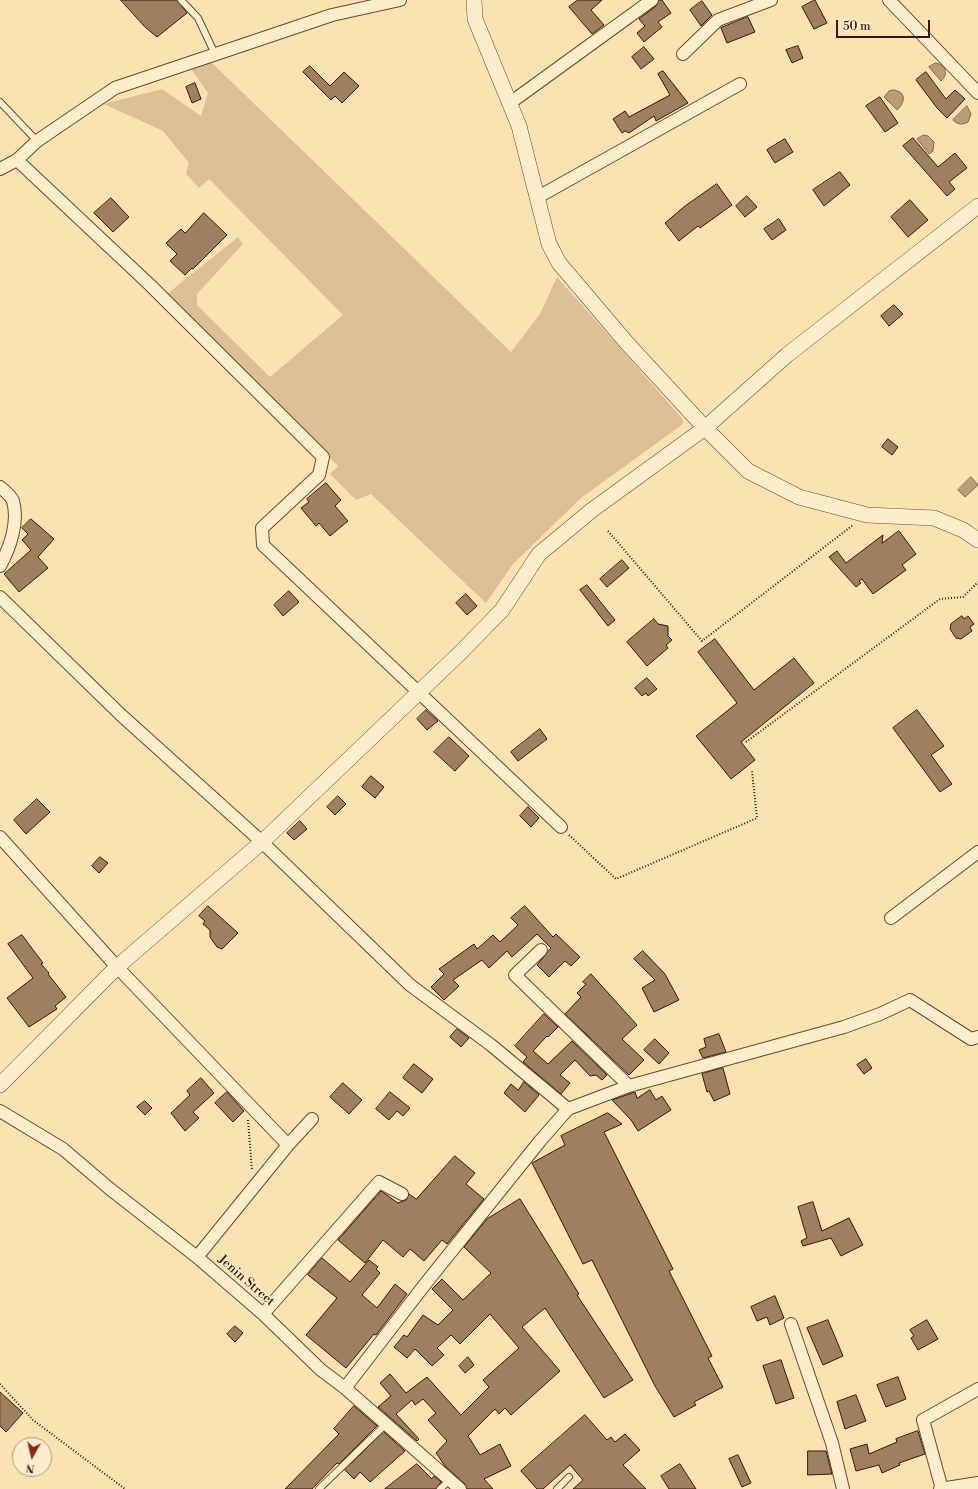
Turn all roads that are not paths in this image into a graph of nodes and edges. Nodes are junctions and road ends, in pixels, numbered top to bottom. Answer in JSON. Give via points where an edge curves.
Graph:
{"nodes":[{"id":1,"x":181,"y":0,"type":"edge"},
{"id":2,"x":400,"y":0,"type":"edge"},
{"id":3,"x":474,"y":0,"type":"edge"},
{"id":4,"x":652,"y":0,"type":"edge"},
{"id":5,"x":771,"y":0,"type":"edge"},
{"id":6,"x":889,"y":0,"type":"edge"},
{"id":7,"x":215,"y":54,"type":"junction"},
{"id":8,"x":683,"y":54,"type":"dead end"},
{"id":9,"x":740,"y":84,"type":"dead end"},
{"id":10,"x":978,"y":93,"type":"edge"},
{"id":11,"x":0,"y":102,"type":"edge"},
{"id":12,"x":510,"y":103,"type":"junction"},
{"id":13,"x":37,"y":141,"type":"junction"},
{"id":14,"x":17,"y":160,"type":"junction"},
{"id":15,"x":0,"y":169,"type":"edge"},
{"id":16,"x":538,"y":198,"type":"junction"},
{"id":17,"x":978,"y":206,"type":"edge"},
{"id":18,"x":705,"y":428,"type":"junction"},
{"id":19,"x":0,"y":487,"type":"edge"},
{"id":20,"x":978,"y":540,"type":"edge"},
{"id":21,"x":0,"y":566,"type":"edge"},
{"id":22,"x":0,"y":597,"type":"edge"},
{"id":23,"x":420,"y":692,"type":"junction"},
{"id":24,"x":561,"y":827,"type":"road end"},
{"id":25,"x":0,"y":837,"type":"edge"},
{"id":26,"x":262,"y":842,"type":"junction"},
{"id":27,"x":978,"y":852,"type":"edge"},
{"id":28,"x":891,"y":918,"type":"dead end"},
{"id":29,"x":541,"y":950,"type":"dead end"},
{"id":30,"x":117,"y":967,"type":"junction"},
{"id":31,"x":978,"y":1037,"type":"edge"},
{"id":32,"x":0,"y":1084,"type":"edge"},
{"id":33,"x":629,"y":1086,"type":"junction"},
{"id":34,"x":568,"y":1109,"type":"junction"},
{"id":35,"x":0,"y":1111,"type":"edge"},
{"id":36,"x":312,"y":1119,"type":"dead end"},
{"id":37,"x":288,"y":1145,"type":"junction"},
{"id":38,"x":402,"y":1194,"type":"dead end"},
{"id":39,"x":197,"y":1257,"type":"junction"},
{"id":40,"x":263,"y":1314,"type":"junction"},
{"id":41,"x":791,"y":1324,"type":"dead end"},
{"id":42,"x":345,"y":1388,"type":"junction"},
{"id":43,"x":978,"y":1389,"type":"edge"},
{"id":44,"x":386,"y":1424,"type":"junction"},
{"id":45,"x":569,"y":1477,"type":"dead end"},
{"id":46,"x":450,"y":1480,"type":"junction"},
{"id":47,"x":978,"y":1483,"type":"edge"},
{"id":48,"x":318,"y":1489,"type":"edge"},
{"id":49,"x":440,"y":1489,"type":"edge"},
{"id":50,"x":460,"y":1489,"type":"edge"},
{"id":51,"x":557,"y":1489,"type":"edge"},
{"id":52,"x":843,"y":1489,"type":"edge"},
{"id":53,"x":941,"y":1489,"type":"edge"}],
"edges":[{"from":1,"to":7,"type":"lane","via":[[198,18]]},
{"from":2,"to":7,"type":"street","via":[[332,15]]},
{"from":3,"to":12,"type":"street","via":[[475,19]]},
{"from":4,"to":12,"type":"street"},
{"from":5,"to":8,"type":"street","via":[[718,20]]},
{"from":6,"to":10,"type":"street"},
{"from":7,"to":13,"type":"street","via":[[115,88]]},
{"from":9,"to":16,"type":"street"},
{"from":11,"to":13,"type":"lane"},
{"from":12,"to":16,"type":"street","via":[[519,126]]},
{"from":13,"to":14,"type":"street"},
{"from":14,"to":15,"type":"street"},
{"from":14,"to":23,"type":"street","via":[[150,285],[323,457],[319,475],[262,528],[263,545]]},
{"from":16,"to":18,"type":"street","via":[[549,244],[559,263],[626,342]]},
{"from":17,"to":18,"type":"street","via":[[787,355]]},
{"from":18,"to":20,"type":"street","via":[[748,471],[799,497],[867,515],[934,518],[963,530]]},
{"from":18,"to":23,"type":"street","via":[[592,510],[539,554],[502,610]]},
{"from":19,"to":21,"type":"street","via":[[12,500],[14,522],[8,551]]},
{"from":22,"to":26,"type":"street","via":[[121,715]]},
{"from":23,"to":24,"type":"street"},
{"from":23,"to":26,"type":"street"},
{"from":25,"to":30,"type":"street"},
{"from":26,"to":30,"type":"street"},
{"from":26,"to":34,"type":"street","via":[[410,985],[491,1045]]},
{"from":27,"to":28,"type":"street"},
{"from":29,"to":33,"type":"street","via":[[515,975]]},
{"from":30,"to":32,"type":"street"},
{"from":30,"to":37,"type":"street"},
{"from":31,"to":33,"type":"street","via":[[971,1039],[910,1000],[844,1027]]},
{"from":33,"to":34,"type":"street"},
{"from":34,"to":42,"type":"street","via":[[436,1270]]},
{"from":35,"to":39,"type":"street","name":"Jenin Street","via":[[63,1149]]},
{"from":36,"to":37,"type":"street"},
{"from":37,"to":39,"type":"street"},
{"from":38,"to":40,"type":"street","via":[[379,1182]]},
{"from":39,"to":40,"type":"street","name":"Jenin Street"},
{"from":40,"to":42,"type":"street","name":"Jenin Street","via":[[321,1370]]},
{"from":41,"to":52,"type":"street","via":[[832,1443]]},
{"from":42,"to":44,"type":"street","name":"Jenin Street"},
{"from":43,"to":53,"type":"street","via":[[923,1420]]},
{"from":44,"to":46,"type":"street","name":"Jenin Street"},
{"from":44,"to":48,"type":"lane"},
{"from":45,"to":51,"type":"lane"},
{"from":46,"to":49,"type":"lane"},
{"from":46,"to":50,"type":"street","name":"Jenin Street"},
{"from":47,"to":53,"type":"street"}]}
